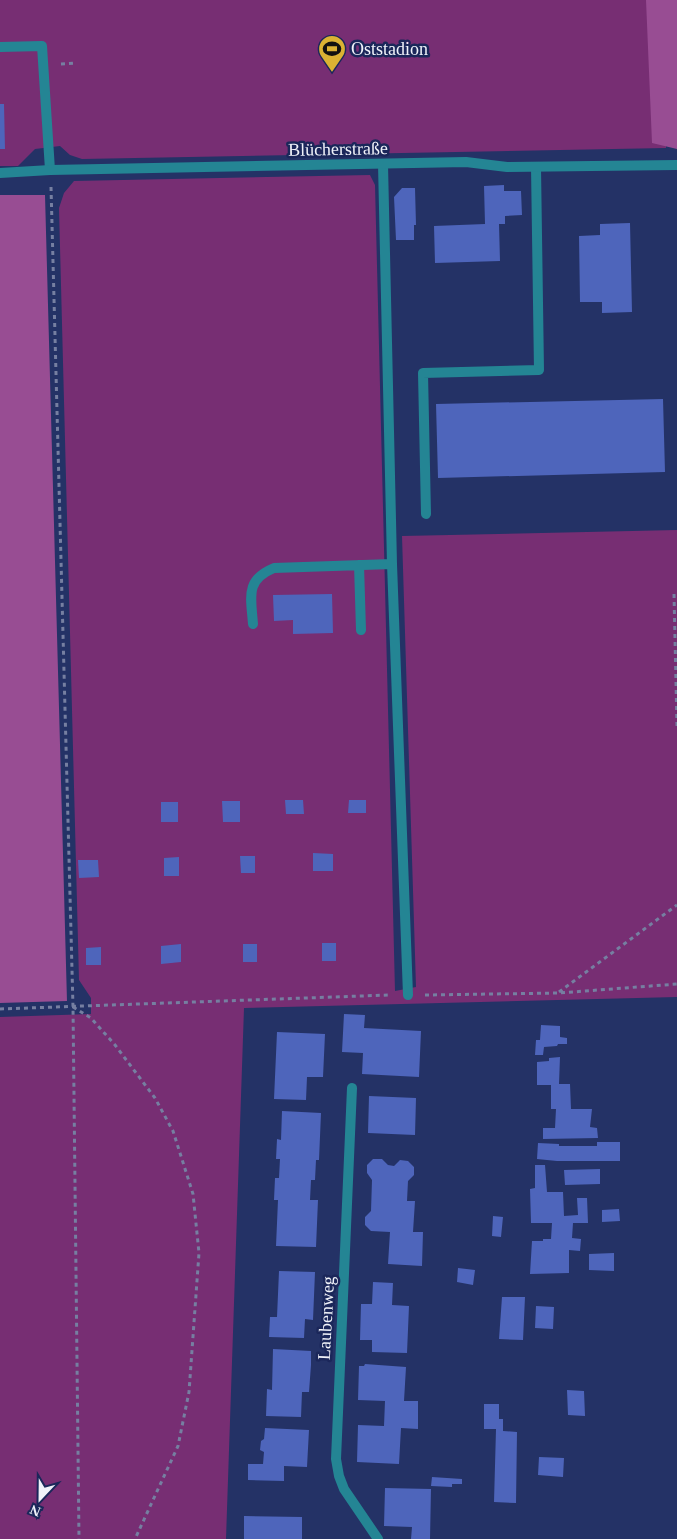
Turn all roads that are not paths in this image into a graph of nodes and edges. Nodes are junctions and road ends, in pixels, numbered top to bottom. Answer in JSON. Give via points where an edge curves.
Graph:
{"nodes":[{"id":1,"x":0,"y":47,"type":"edge"},
{"id":2,"x":383,"y":164,"type":"junction"},
{"id":3,"x":677,"y":165,"type":"edge"},
{"id":4,"x":536,"y":167,"type":"junction"},
{"id":5,"x":50,"y":170,"type":"junction"},
{"id":6,"x":0,"y":173,"type":"edge"},
{"id":7,"x":426,"y":514,"type":"dead end"},
{"id":8,"x":392,"y":564,"type":"junction"},
{"id":9,"x":359,"y":565,"type":"junction"},
{"id":10,"x":253,"y":624,"type":"dead end"},
{"id":11,"x":361,"y":630,"type":"dead end"},
{"id":12,"x":408,"y":995,"type":"road end"},
{"id":13,"x":352,"y":1088,"type":"dead end"},
{"id":14,"x":378,"y":1539,"type":"edge"}],
"edges":[{"from":1,"to":5,"type":"street","via":[[42,46]]},
{"from":2,"to":4,"type":"street","name":"Blücherstraße","via":[[466,162],[507,168]]},
{"from":2,"to":5,"type":"street","name":"Blücherstraße"},
{"from":2,"to":8,"type":"street"},
{"from":3,"to":4,"type":"street","name":"Blücherstraße"},
{"from":4,"to":7,"type":"street","via":[[539,370],[423,373]]},
{"from":5,"to":6,"type":"street","name":"Blücherstraße"},
{"from":8,"to":9,"type":"street"},
{"from":8,"to":12,"type":"street"},
{"from":9,"to":10,"type":"street","via":[[274,568],[261,574],[251,595]]},
{"from":9,"to":11,"type":"street"},
{"from":13,"to":14,"type":"street","name":"Laubenweg","via":[[336,1459],[344,1489]]}]}
